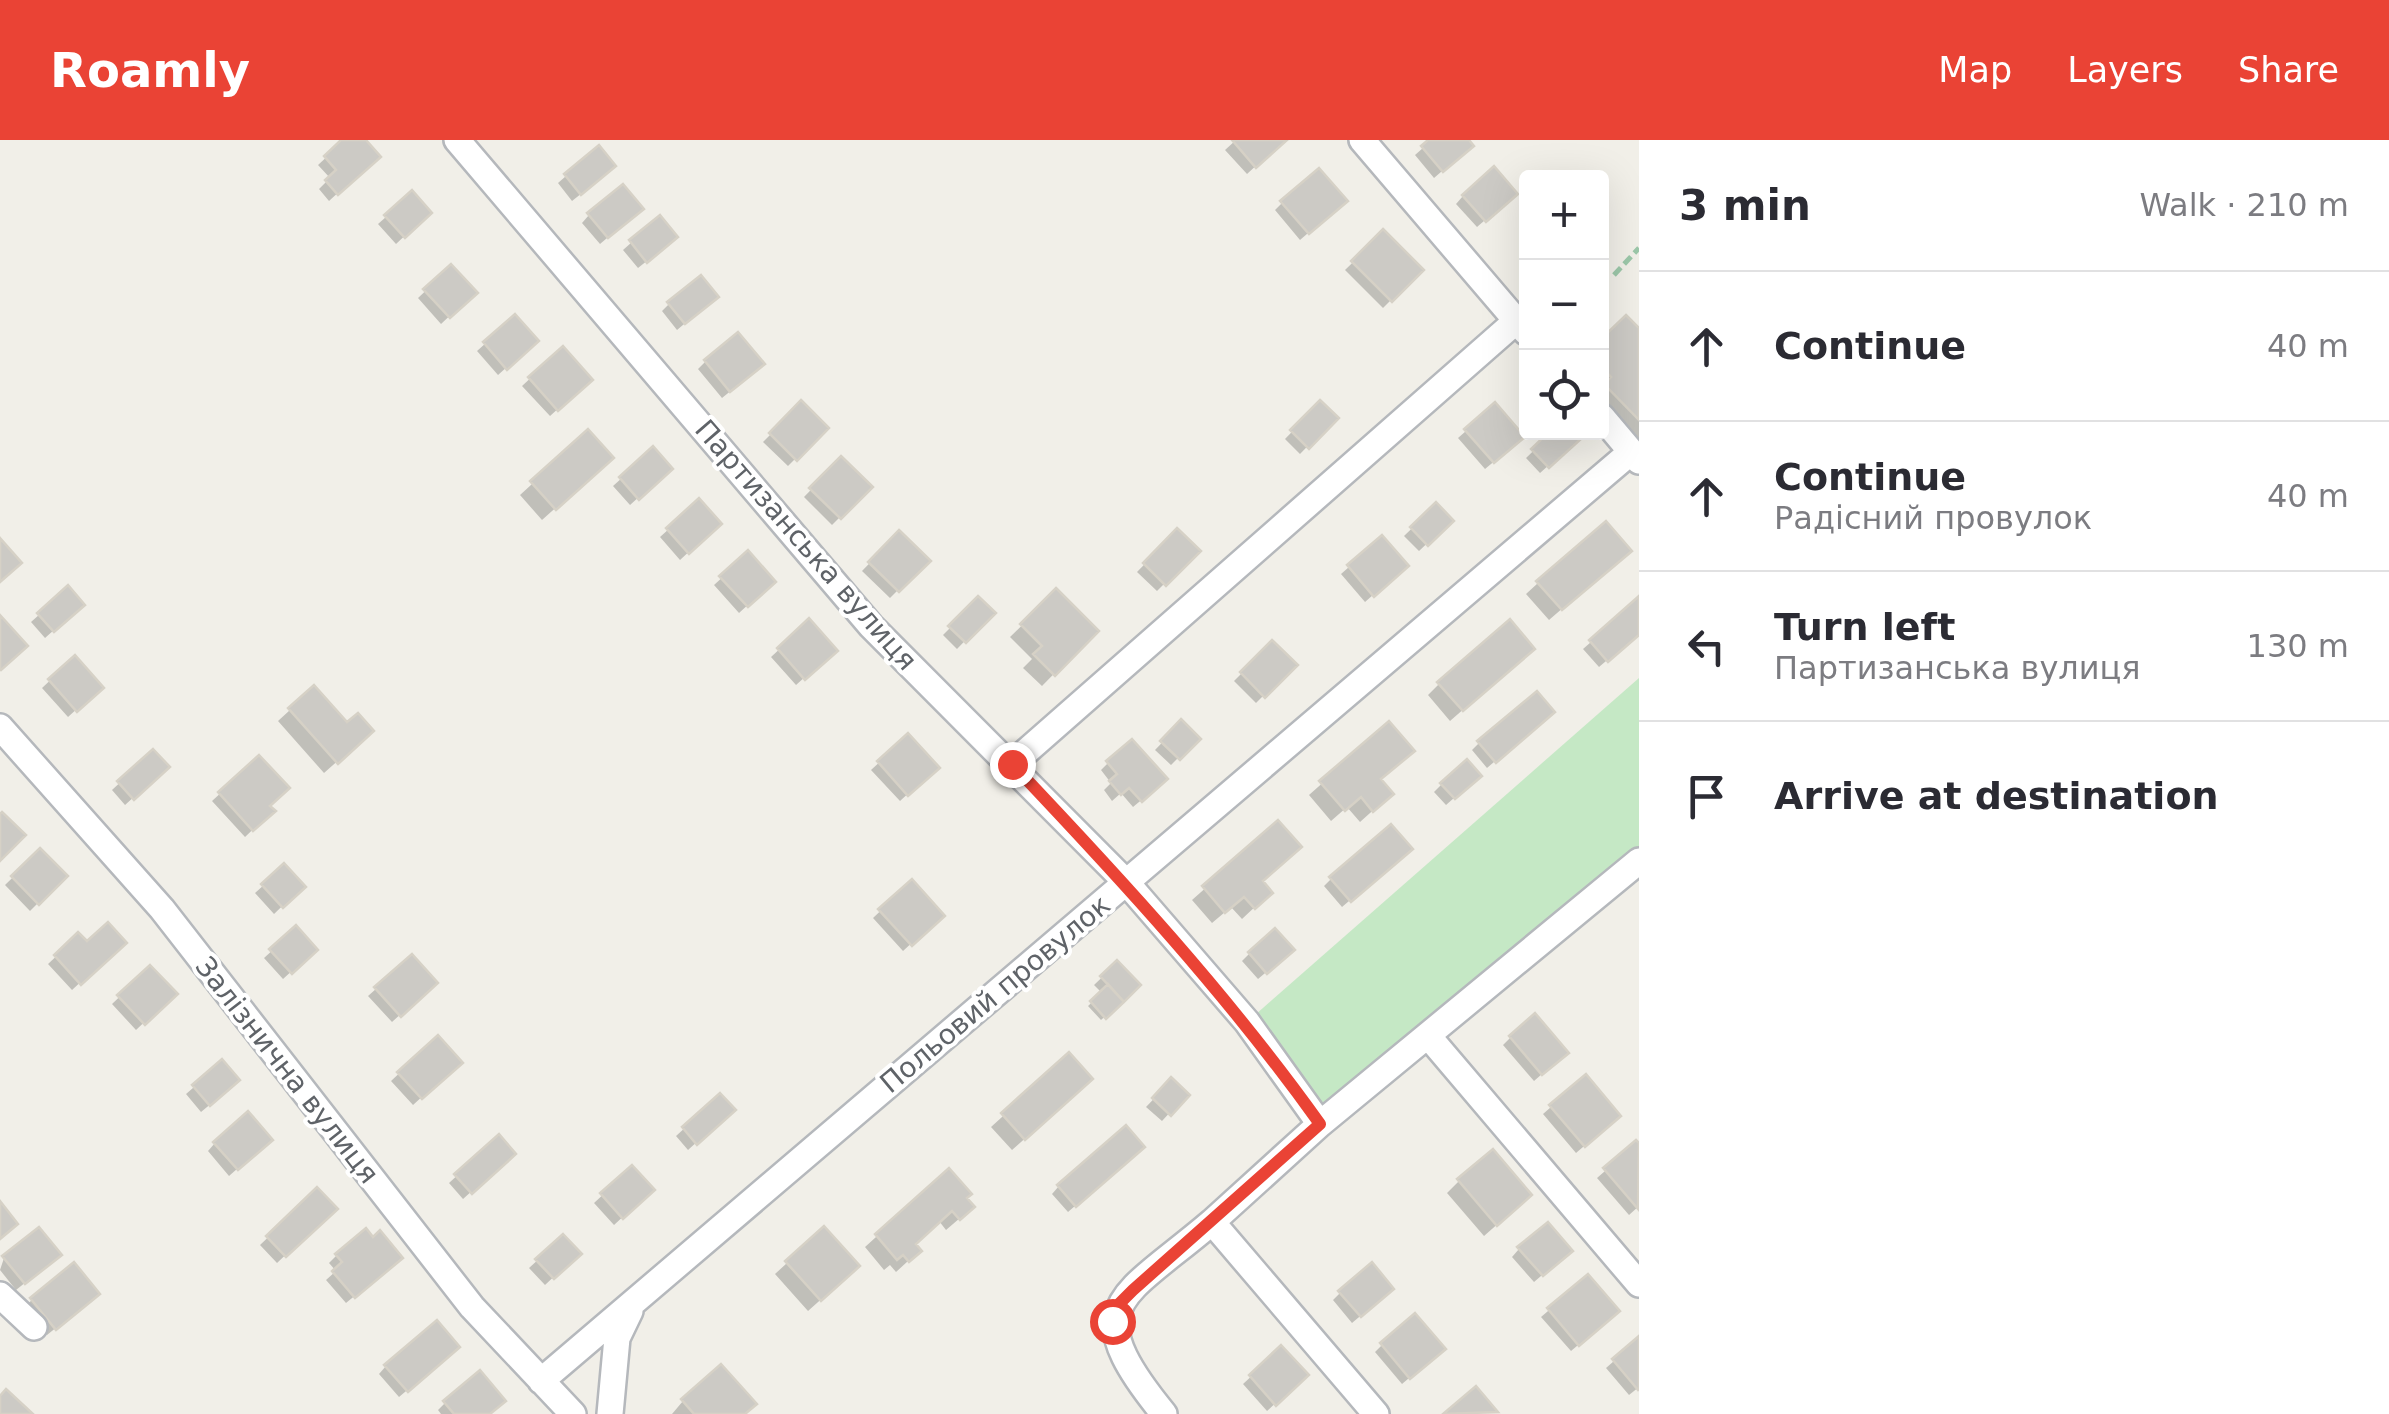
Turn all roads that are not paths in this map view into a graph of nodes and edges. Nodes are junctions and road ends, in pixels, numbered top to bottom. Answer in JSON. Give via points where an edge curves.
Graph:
{"nodes":[{"id":1,"x":457,"y":140,"type":"edge"},
{"id":2,"x":1362,"y":140,"type":"edge"},
{"id":3,"x":1519,"y":326,"type":"edge"},
{"id":4,"x":1519,"y":328,"type":"edge"},
{"id":5,"x":1609,"y":425,"type":"edge"},
{"id":6,"x":1635,"y":457,"type":"edge"},
{"id":7,"x":0,"y":727,"type":"edge"},
{"id":8,"x":1012,"y":764,"type":"junction"},
{"id":9,"x":1639,"y":861,"type":"edge"},
{"id":10,"x":1126,"y":882,"type":"junction"},
{"id":11,"x":1429,"y":1037,"type":"junction"},
{"id":12,"x":1320,"y":1124,"type":"junction"},
{"id":13,"x":1212,"y":1222,"type":"junction"},
{"id":14,"x":1639,"y":1284,"type":"edge"},
{"id":15,"x":0,"y":1295,"type":"edge"},
{"id":16,"x":634,"y":1302,"type":"junction"},
{"id":17,"x":34,"y":1327,"type":"dead end"},
{"id":18,"x":542,"y":1381,"type":"junction"},
{"id":19,"x":573,"y":1414,"type":"edge"},
{"id":20,"x":610,"y":1414,"type":"edge"},
{"id":21,"x":1164,"y":1414,"type":"edge"},
{"id":22,"x":1376,"y":1414,"type":"edge"}],
"edges":[{"from":1,"to":8,"type":"street","name":"Партизанська вулиця","via":[[871,626]]},
{"from":2,"to":3,"type":"street"},
{"from":4,"to":8,"type":"street"},
{"from":5,"to":6,"type":"street"},
{"from":6,"to":10,"type":"street","name":"Польовий провулок"},
{"from":7,"to":18,"type":"street","name":"Залізнична вулиця","via":[[162,908],[472,1308]]},
{"from":8,"to":10,"type":"street","name":"Партизанська вулиця"},
{"from":9,"to":11,"type":"street"},
{"from":10,"to":12,"type":"street","name":"Партизанська вулиця","via":[[1247,1022]]},
{"from":10,"to":16,"type":"street","name":"Польовий провулок"},
{"from":11,"to":12,"type":"street"},
{"from":11,"to":14,"type":"street"},
{"from":12,"to":13,"type":"street"},
{"from":13,"to":21,"type":"street","via":[[1133,1290],[1112,1321],[1116,1346]]},
{"from":13,"to":22,"type":"street"},
{"from":15,"to":17,"type":"street"},
{"from":16,"to":18,"type":"street","name":"Польовий провулок"},
{"from":16,"to":20,"type":"street","via":[[617,1338]]},
{"from":18,"to":19,"type":"street","name":"Залізнична вулиця"}]}
